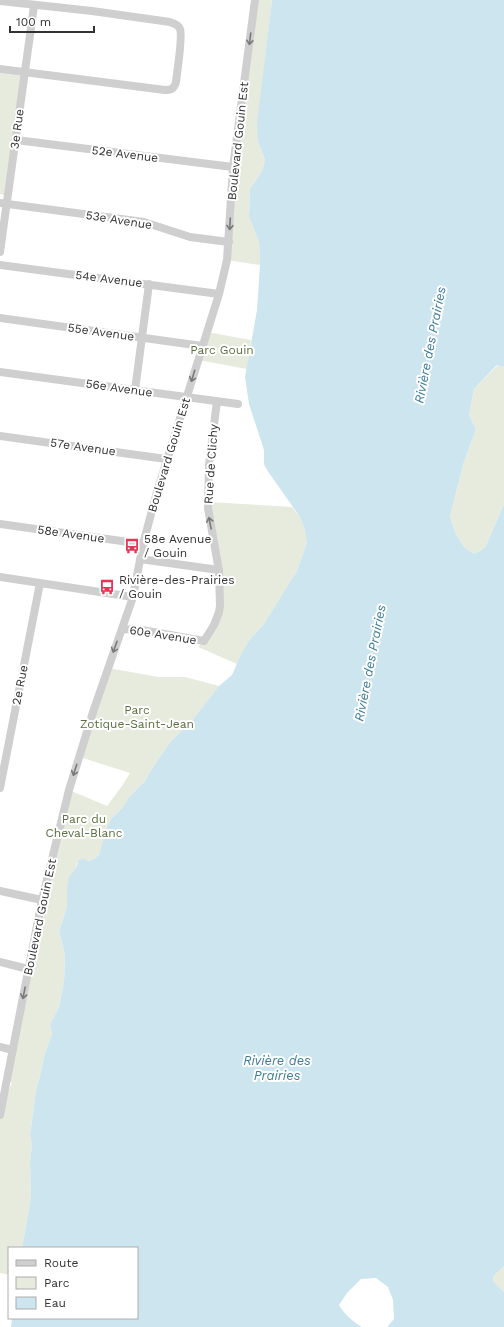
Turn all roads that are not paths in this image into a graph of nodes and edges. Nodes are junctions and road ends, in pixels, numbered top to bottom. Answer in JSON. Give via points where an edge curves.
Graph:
{"nodes":[{"id":1,"x":254,"y":0,"type":"edge"},
{"id":2,"x":0,"y":1,"type":"edge"},
{"id":3,"x":34,"y":6,"type":"junction"},
{"id":4,"x":0,"y":69,"type":"edge"},
{"id":5,"x":25,"y":72,"type":"junction"},
{"id":6,"x":16,"y":140,"type":"junction"},
{"id":7,"x":234,"y":167,"type":"junction"},
{"id":8,"x":4,"y":204,"type":"edge"},
{"id":9,"x":229,"y":242,"type":"junction"},
{"id":10,"x":0,"y":252,"type":"edge"},
{"id":11,"x":0,"y":265,"type":"edge"},
{"id":12,"x":149,"y":284,"type":"junction"},
{"id":13,"x":219,"y":294,"type":"junction"},
{"id":14,"x":0,"y":318,"type":"edge"},
{"id":15,"x":143,"y":338,"type":"junction"},
{"id":16,"x":202,"y":346,"type":"junction"},
{"id":17,"x":0,"y":372,"type":"edge"},
{"id":18,"x":135,"y":390,"type":"junction"},
{"id":19,"x":186,"y":397,"type":"junction"},
{"id":20,"x":216,"y":401,"type":"junction"},
{"id":21,"x":238,"y":404,"type":"dead end"},
{"id":22,"x":0,"y":436,"type":"edge"},
{"id":23,"x":166,"y":459,"type":"junction"},
{"id":24,"x":0,"y":524,"type":"edge"},
{"id":25,"x":142,"y":544,"type":"junction"},
{"id":26,"x":140,"y":559,"type":"junction"},
{"id":27,"x":219,"y":570,"type":"junction"},
{"id":28,"x":0,"y":577,"type":"edge"},
{"id":29,"x":40,"y":583,"type":"junction"},
{"id":30,"x":133,"y":597,"type":"junction"},
{"id":31,"x":122,"y":629,"type":"junction"},
{"id":32,"x":204,"y":641,"type":"joint"},
{"id":33,"x":2,"y":772,"type":"edge"},
{"id":34,"x":0,"y":788,"type":"edge"},
{"id":35,"x":0,"y":891,"type":"edge"},
{"id":36,"x":42,"y":900,"type":"junction"},
{"id":37,"x":0,"y":962,"type":"edge"},
{"id":38,"x":28,"y":969,"type":"junction"},
{"id":39,"x":0,"y":1046,"type":"edge"},
{"id":40,"x":12,"y":1050,"type":"junction"},
{"id":41,"x":0,"y":1115,"type":"edge"}],
"edges":[{"from":1,"to":7,"type":"street","name":"Boulevard Gouin Est","one_way":true},
{"from":2,"to":3,"type":"street"},
{"from":3,"to":5,"type":"street","name":"3e Rue"},
{"from":3,"to":5,"type":"street","via":[[92,11],[176,24],[180,30],[176,82],[175,87],[165,90]]},
{"from":4,"to":5,"type":"street"},
{"from":5,"to":6,"type":"street","name":"3e Rue"},
{"from":6,"to":7,"type":"street","name":"52e Avenue"},
{"from":6,"to":8,"type":"street","name":"3e Rue"},
{"from":7,"to":9,"type":"street","name":"Boulevard Gouin Est","one_way":true},
{"from":8,"to":9,"type":"street","name":"53e Avenue","via":[[144,222],[190,237]]},
{"from":8,"to":10,"type":"street","name":"3e Rue"},
{"from":9,"to":13,"type":"street","name":"Boulevard Gouin Est"},
{"from":11,"to":12,"type":"street","name":"54e Avenue"},
{"from":12,"to":13,"type":"street","name":"54e Avenue"},
{"from":12,"to":15,"type":"street"},
{"from":13,"to":16,"type":"street","name":"Boulevard Gouin Est"},
{"from":14,"to":15,"type":"street","name":"55e Avenue"},
{"from":15,"to":16,"type":"street","name":"55e Avenue"},
{"from":15,"to":18,"type":"street"},
{"from":16,"to":19,"type":"street","name":"Boulevard Gouin Est","one_way":true},
{"from":17,"to":18,"type":"street","name":"56e Avenue"},
{"from":18,"to":19,"type":"street","name":"56e Avenue"},
{"from":19,"to":20,"type":"street","name":"56e Avenue"},
{"from":19,"to":23,"type":"street","name":"Boulevard Gouin Est"},
{"from":20,"to":21,"type":"street","name":"56e Avenue"},
{"from":27,"to":20,"type":"street","name":"Rue de Clichy","one_way":true,"via":[[208,508],[209,465]]},
{"from":22,"to":23,"type":"street","name":"57e Avenue"},
{"from":23,"to":25,"type":"street","name":"Boulevard Gouin Est"},
{"from":24,"to":25,"type":"street","name":"58e Avenue"},
{"from":25,"to":26,"type":"street","name":"Boulevard Gouin Est"},
{"from":26,"to":27,"type":"street"},
{"from":26,"to":30,"type":"street","name":"Boulevard Gouin Est"},
{"from":27,"to":32,"type":"street","name":"Rue de Clichy","via":[[219,612]]},
{"from":28,"to":29,"type":"street"},
{"from":29,"to":30,"type":"street"},
{"from":29,"to":33,"type":"street","name":"2e Rue"},
{"from":30,"to":31,"type":"street","name":"Boulevard Gouin Est"},
{"from":31,"to":32,"type":"street","name":"60e Avenue"},
{"from":31,"to":36,"type":"street","name":"Boulevard Gouin Est","one_way":true,"via":[[69,790]]},
{"from":33,"to":34,"type":"street","name":"2e Rue"},
{"from":35,"to":36,"type":"street"},
{"from":36,"to":38,"type":"street","name":"Boulevard Gouin Est"},
{"from":37,"to":38,"type":"street"},
{"from":38,"to":40,"type":"street","name":"Boulevard Gouin Est","one_way":true},
{"from":39,"to":40,"type":"street"},
{"from":40,"to":41,"type":"street","name":"Boulevard Gouin Est"}]}
